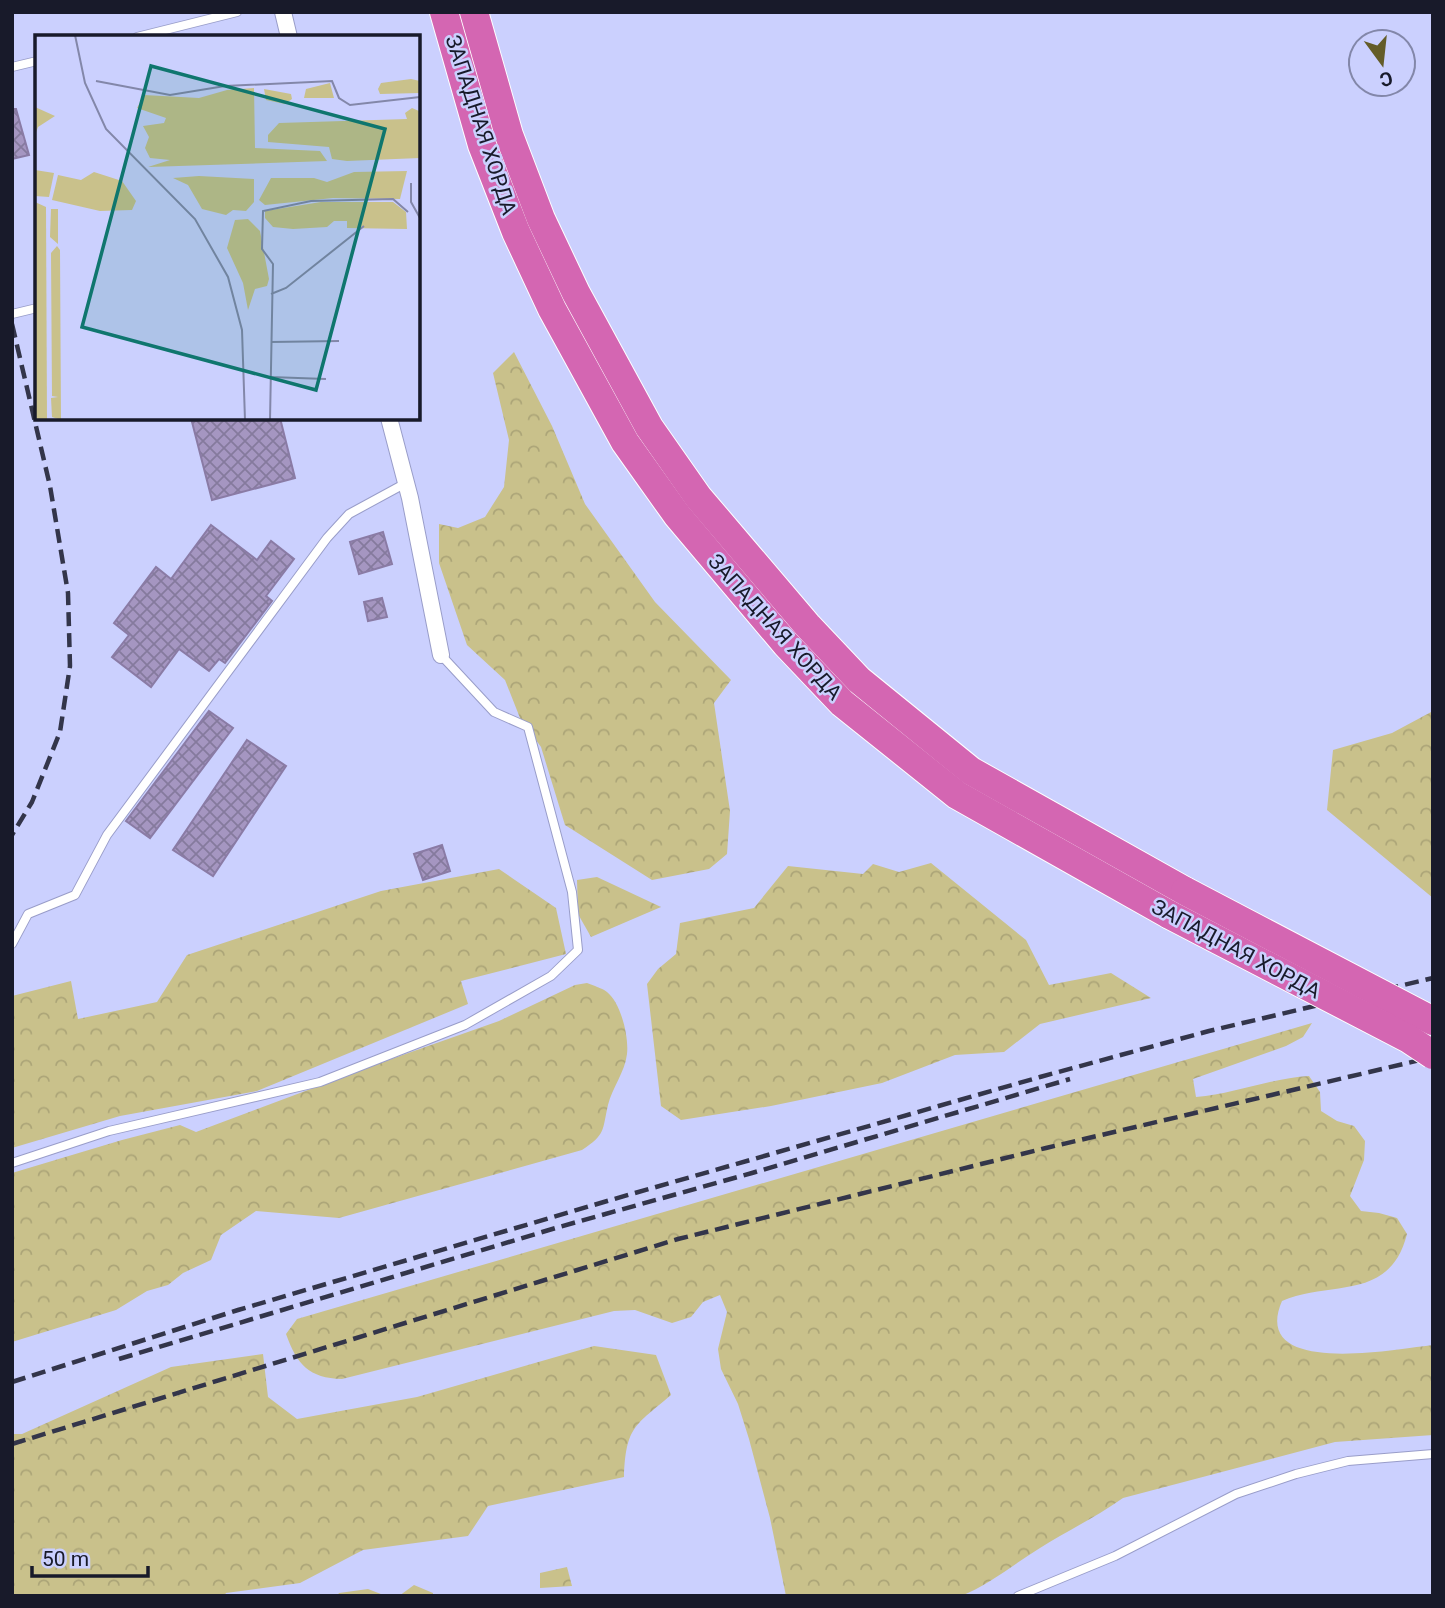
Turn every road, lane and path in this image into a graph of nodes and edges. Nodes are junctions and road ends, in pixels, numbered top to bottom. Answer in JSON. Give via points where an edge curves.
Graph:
{"nodes":[{"id":1,"x":237,"y":12,"type":"edge"},
{"id":2,"x":283,"y":12,"type":"edge"},
{"id":3,"x":444,"y":12,"type":"edge"},
{"id":4,"x":474,"y":12,"type":"edge"},
{"id":5,"x":144,"y":35,"type":"edge"},
{"id":6,"x":289,"y":35,"type":"edge"},
{"id":7,"x":35,"y":61,"type":"edge"},
{"id":8,"x":12,"y":67,"type":"edge"},
{"id":9,"x":35,"y":308,"type":"edge"},
{"id":10,"x":12,"y":314,"type":"edge"},
{"id":11,"x":390,"y":420,"type":"edge"},
{"id":12,"x":406,"y":483,"type":"junction"},
{"id":13,"x":442,"y":655,"type":"joint"},
{"id":14,"x":12,"y":944,"type":"edge"},
{"id":15,"x":1433,"y":1021,"type":"edge"},
{"id":16,"x":1433,"y":1055,"type":"edge"},
{"id":17,"x":12,"y":1163,"type":"edge"},
{"id":18,"x":1433,"y":1454,"type":"edge"},
{"id":19,"x":1018,"y":1596,"type":"edge"}],
"edges":[{"from":1,"to":5,"type":"lane"},
{"from":2,"to":6,"type":"street"},
{"from":3,"to":16,"type":"highway","name":"ЗАПАДНАЯ ХОРДА","bridge":true,"via":[[482,145],[552,309],[625,442],[677,515],[786,645],[842,703],[957,795]]},
{"from":4,"to":15,"type":"highway","name":"ЗАПАДНАЯ ХОРДА","bridge":true,"via":[[509,135],[541,219],[649,427],[698,497],[859,680],[971,771],[1185,891]]},
{"from":7,"to":8,"type":"lane"},
{"from":9,"to":10,"type":"lane"},
{"from":11,"to":12,"type":"street"},
{"from":12,"to":13,"type":"street"},
{"from":12,"to":14,"type":"lane","via":[[349,514],[327,538],[107,835],[75,895],[29,914]]},
{"from":13,"to":17,"type":"lane","via":[[494,712],[528,727],[572,892],[578,950],[551,976],[464,1025],[320,1082],[109,1130]]},
{"from":18,"to":19,"type":"lane","via":[[1348,1461],[1236,1493],[1115,1556]]}]}
